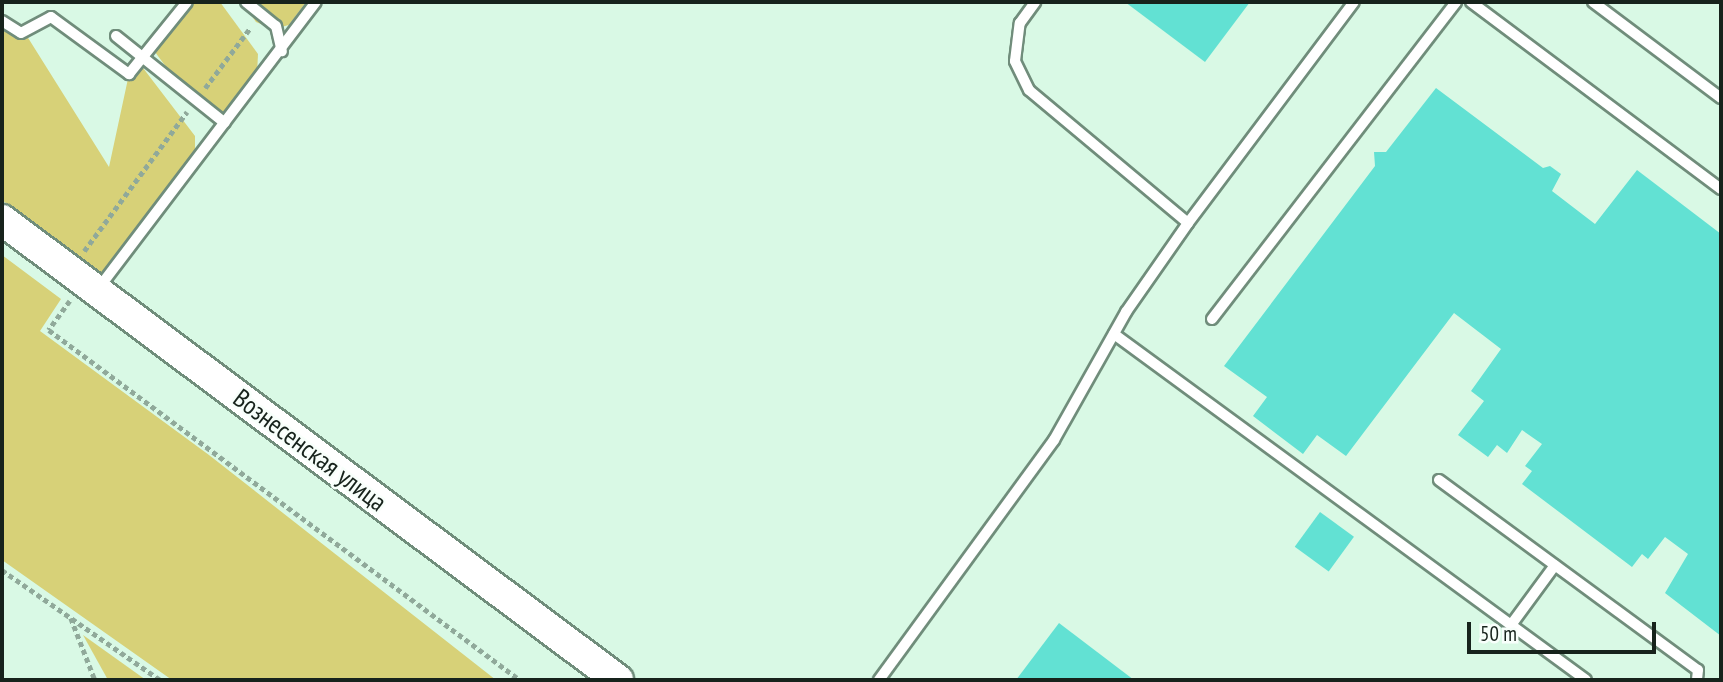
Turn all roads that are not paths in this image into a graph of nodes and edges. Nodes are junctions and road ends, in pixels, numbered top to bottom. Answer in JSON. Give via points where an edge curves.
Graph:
{"nodes":[{"id":1,"x":187,"y":2,"type":"edge"},
{"id":2,"x":246,"y":2,"type":"edge"},
{"id":3,"x":316,"y":2,"type":"edge"},
{"id":4,"x":1035,"y":2,"type":"edge"},
{"id":5,"x":1354,"y":2,"type":"edge"},
{"id":6,"x":1456,"y":2,"type":"edge"},
{"id":7,"x":1471,"y":2,"type":"edge"},
{"id":8,"x":1593,"y":2,"type":"edge"},
{"id":9,"x":2,"y":21,"type":"edge"},
{"id":10,"x":116,"y":36,"type":"dead end"},
{"id":11,"x":282,"y":51,"type":"junction"},
{"id":12,"x":145,"y":58,"type":"junction"},
{"id":13,"x":1721,"y":98,"type":"edge"},
{"id":14,"x":225,"y":123,"type":"junction"},
{"id":15,"x":1721,"y":189,"type":"edge"},
{"id":16,"x":2,"y":220,"type":"edge"},
{"id":17,"x":1188,"y":223,"type":"junction"},
{"id":18,"x":97,"y":291,"type":"junction"},
{"id":19,"x":1212,"y":319,"type":"dead end"},
{"id":20,"x":1114,"y":334,"type":"junction"},
{"id":21,"x":1439,"y":480,"type":"dead end"},
{"id":22,"x":1555,"y":565,"type":"junction"},
{"id":23,"x":1511,"y":625,"type":"junction"},
{"id":24,"x":618,"y":680,"type":"edge"},
{"id":25,"x":879,"y":680,"type":"edge"},
{"id":26,"x":1586,"y":680,"type":"edge"},
{"id":27,"x":1697,"y":680,"type":"edge"}],
"edges":[{"from":1,"to":12,"type":"lane"},
{"from":2,"to":11,"type":"lane","via":[[276,26]]},
{"from":3,"to":11,"type":"lane"},
{"from":4,"to":17,"type":"lane","via":[[1020,23],[1015,61],[1029,90]]},
{"from":5,"to":17,"type":"lane"},
{"from":6,"to":19,"type":"lane"},
{"from":7,"to":15,"type":"lane"},
{"from":8,"to":13,"type":"lane"},
{"from":9,"to":12,"type":"lane","via":[[21,33],[51,18],[125,73],[132,73]]},
{"from":10,"to":12,"type":"lane"},
{"from":11,"to":14,"type":"lane"},
{"from":12,"to":14,"type":"lane"},
{"from":14,"to":18,"type":"lane"},
{"from":16,"to":18,"type":"main road","name":"Вознесенская улица"},
{"from":17,"to":20,"type":"lane"},
{"from":18,"to":24,"type":"main road","name":"Вознесенская улица"},
{"from":20,"to":23,"type":"lane"},
{"from":20,"to":25,"type":"lane","via":[[1054,440]]},
{"from":21,"to":22,"type":"lane"},
{"from":22,"to":23,"type":"lane"},
{"from":22,"to":27,"type":"lane","via":[[1698,670]]},
{"from":23,"to":26,"type":"lane"}]}
